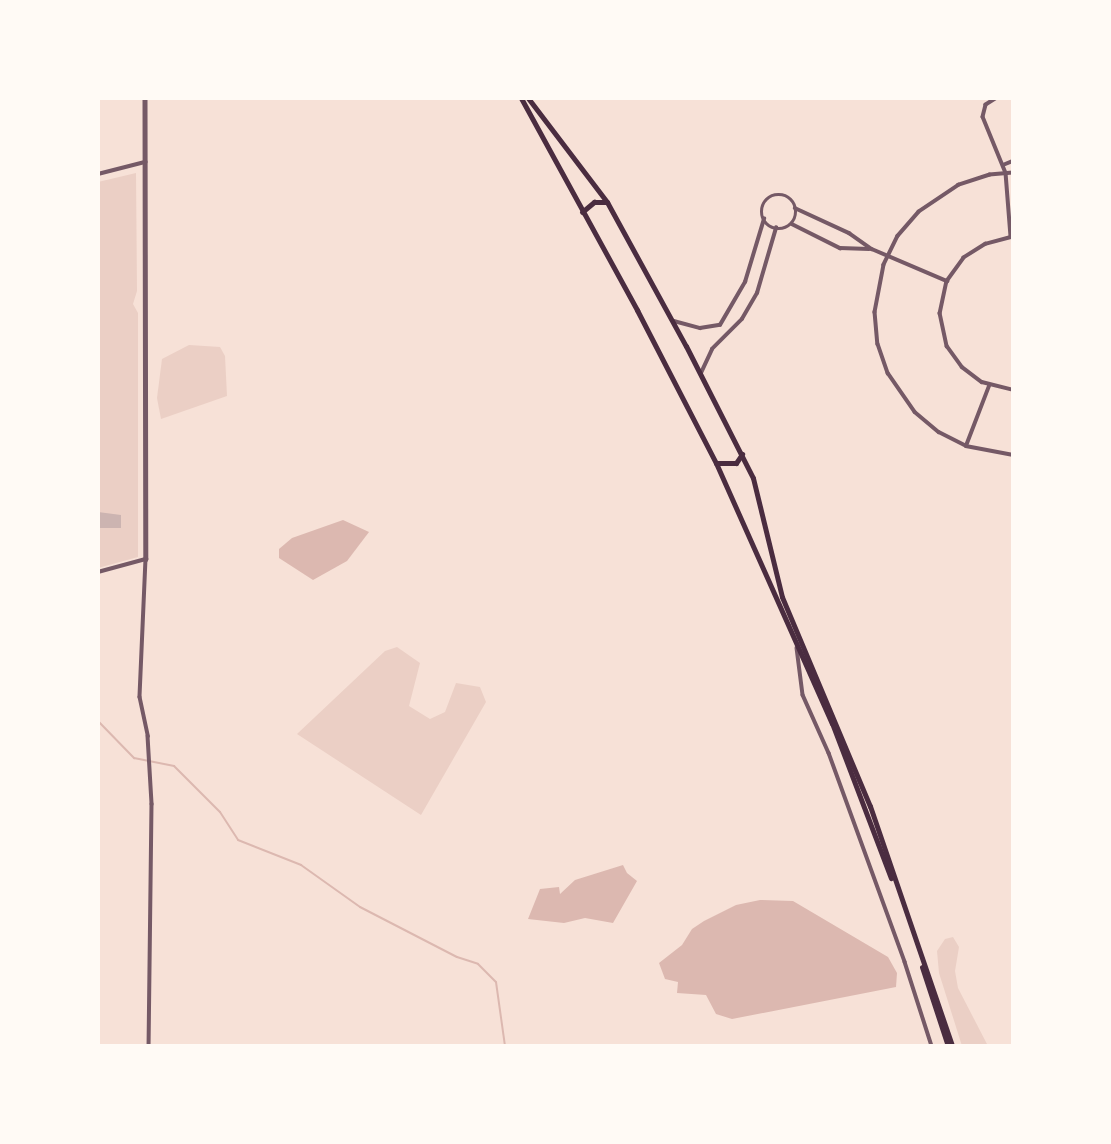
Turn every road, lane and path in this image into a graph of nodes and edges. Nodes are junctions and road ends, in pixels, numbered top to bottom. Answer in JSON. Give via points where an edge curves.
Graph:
{"nodes":[{"id":1,"x":145,"y":98,"type":"edge"},
{"id":2,"x":521,"y":98,"type":"edge"},
{"id":3,"x":528,"y":98,"type":"edge"},
{"id":4,"x":998,"y":98,"type":"edge"},
{"id":5,"x":1013,"y":160,"type":"edge"},
{"id":6,"x":145,"y":162,"type":"junction"},
{"id":7,"x":1003,"y":165,"type":"junction"},
{"id":8,"x":1006,"y":173,"type":"junction"},
{"id":9,"x":1013,"y":173,"type":"edge"},
{"id":10,"x":98,"y":174,"type":"edge"},
{"id":11,"x":607,"y":202,"type":"junction"},
{"id":12,"x":795,"y":208,"type":"junction"},
{"id":13,"x":582,"y":212,"type":"junction"},
{"id":14,"x":764,"y":219,"type":"junction"},
{"id":15,"x":791,"y":223,"type":"junction"},
{"id":16,"x":776,"y":229,"type":"junction"},
{"id":17,"x":1012,"y":237,"type":"edge"},
{"id":18,"x":872,"y":249,"type":"junction"},
{"id":19,"x":888,"y":256,"type":"junction"},
{"id":20,"x":947,"y":281,"type":"junction"},
{"id":21,"x":670,"y":320,"type":"junction"},
{"id":22,"x":701,"y":373,"type":"junction"},
{"id":23,"x":990,"y":385,"type":"junction"},
{"id":24,"x":1013,"y":390,"type":"edge"},
{"id":25,"x":966,"y":446,"type":"junction"},
{"id":26,"x":742,"y":454,"type":"junction"},
{"id":27,"x":1013,"y":455,"type":"edge"},
{"id":28,"x":716,"y":463,"type":"junction"},
{"id":29,"x":146,"y":559,"type":"junction"},
{"id":30,"x":98,"y":572,"type":"edge"},
{"id":31,"x":797,"y":643,"type":"junction"},
{"id":32,"x":149,"y":1046,"type":"edge"},
{"id":33,"x":932,"y":1046,"type":"edge"},
{"id":34,"x":950,"y":1046,"type":"edge"}],
"edges":[{"from":1,"to":6,"type":"street"},
{"from":2,"to":13,"type":"highway"},
{"from":3,"to":11,"type":"highway"},
{"from":4,"to":7,"type":"street","via":[[988,103],[983,114]]},
{"from":5,"to":7,"type":"street"},
{"from":6,"to":10,"type":"street"},
{"from":6,"to":29,"type":"street"},
{"from":7,"to":8,"type":"street"},
{"from":8,"to":9,"type":"street"},
{"from":8,"to":17,"type":"street"},
{"from":8,"to":19,"type":"street","via":[[974,179],[931,201],[908,223]]},
{"from":11,"to":13,"type":"highway","via":[[594,202]]},
{"from":11,"to":21,"type":"highway"},
{"from":12,"to":14,"type":"street","via":[[789,198],[773,196],[764,204]]},
{"from":12,"to":15,"type":"street"},
{"from":12,"to":18,"type":"street"},
{"from":13,"to":28,"type":"highway"},
{"from":14,"to":16,"type":"street"},
{"from":14,"to":21,"type":"street","via":[[745,282],[720,324],[699,327]]},
{"from":15,"to":16,"type":"street"},
{"from":15,"to":18,"type":"street","via":[[841,248]]},
{"from":16,"to":22,"type":"street","via":[[757,293],[742,318],[712,349]]},
{"from":17,"to":20,"type":"street","via":[[971,253]]},
{"from":18,"to":19,"type":"street"},
{"from":19,"to":20,"type":"street"},
{"from":19,"to":25,"type":"street","via":[[875,312],[885,366],[915,412]]},
{"from":20,"to":23,"type":"street","via":[[940,313],[947,346],[968,373]]},
{"from":21,"to":22,"type":"highway"},
{"from":22,"to":26,"type":"highway"},
{"from":23,"to":24,"type":"street"},
{"from":23,"to":25,"type":"street"},
{"from":25,"to":27,"type":"street"},
{"from":26,"to":28,"type":"highway","via":[[736,463]]},
{"from":26,"to":34,"type":"highway","via":[[760,498],[782,597],[870,806]]},
{"from":28,"to":31,"type":"highway"},
{"from":29,"to":30,"type":"street"},
{"from":29,"to":32,"type":"street","via":[[140,697],[148,736],[152,804]]},
{"from":31,"to":33,"type":"street","via":[[803,695],[829,753]]},
{"from":31,"to":34,"type":"highway","via":[[859,790]]}]}
